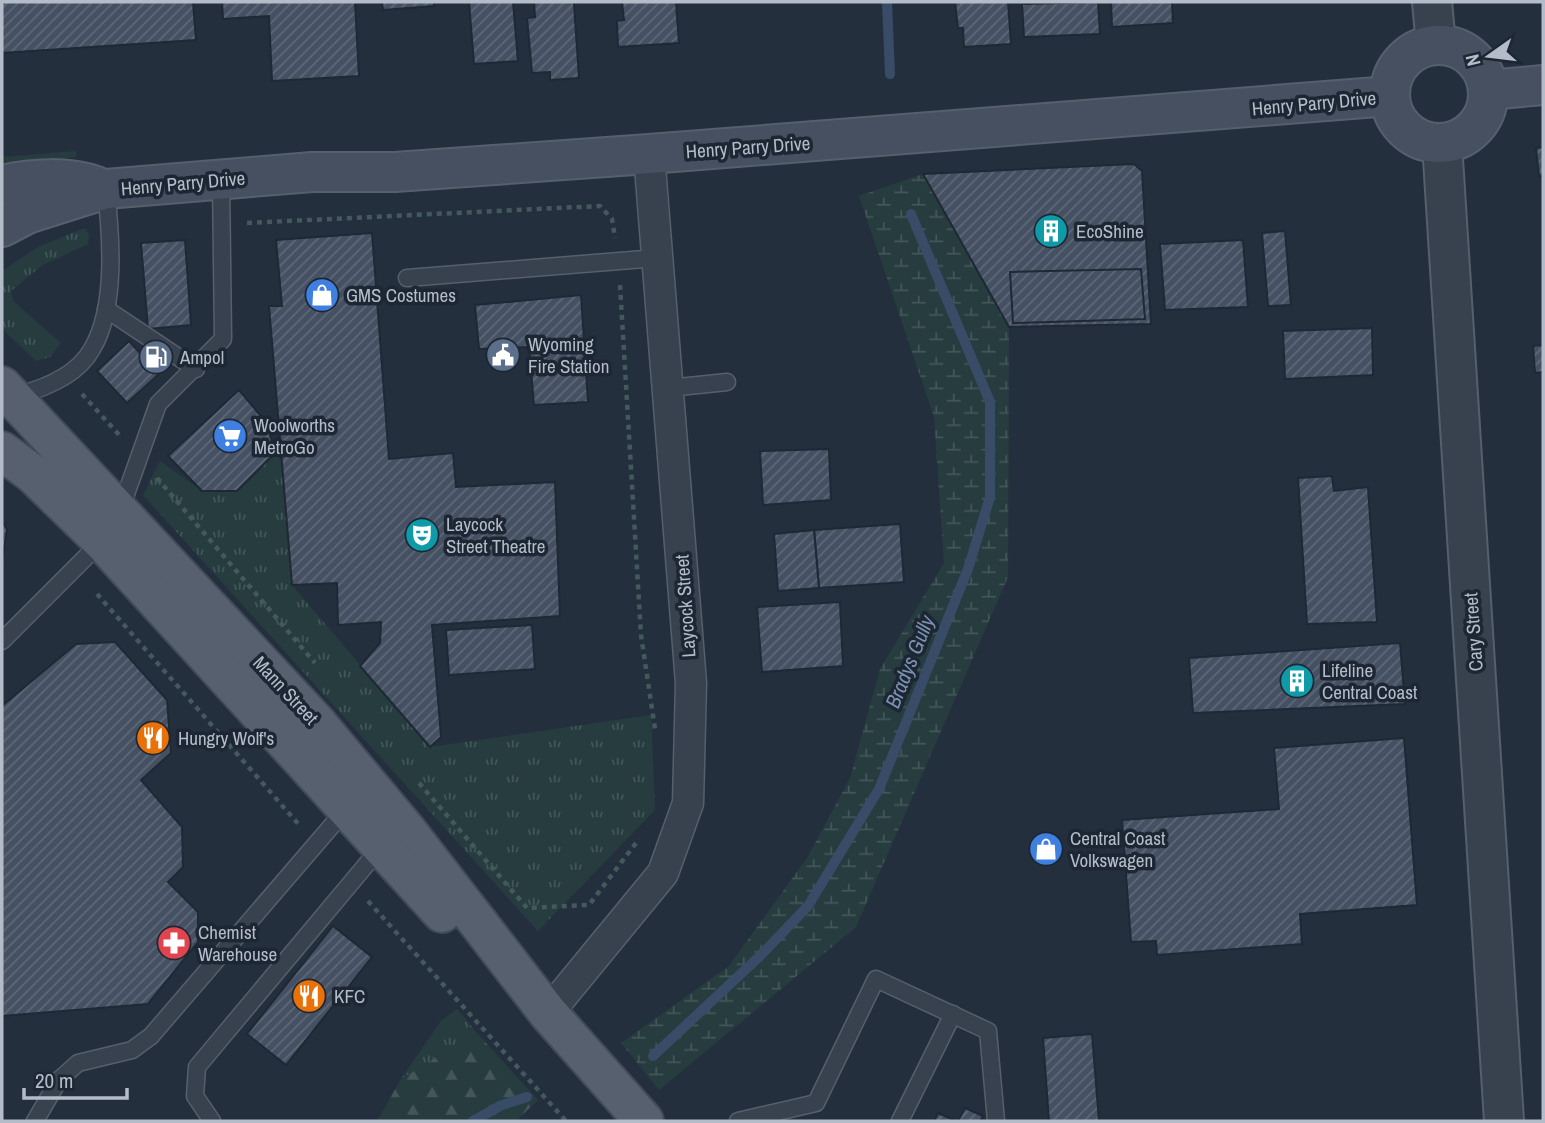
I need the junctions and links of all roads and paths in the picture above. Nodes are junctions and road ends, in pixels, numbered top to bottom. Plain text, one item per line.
1 (1432, 2) edge
2 (1436, 45) junction
3 (1543, 85) edge
4 (1488, 90) junction
5 (1390, 96) junction
6 (1443, 143) junction
7 (649, 155) junction
8 (221, 180) junction
9 (2, 185) edge
10 (106, 189) junction
11 (221, 225) junction
12 (2, 227) edge
13 (657, 258) junction
14 (618, 261) junction
15 (407, 278) dead end
16 (106, 309) junction
17 (196, 369) junction
18 (65, 375) junction
19 (727, 382) dead end
20 (668, 388) junction
21 (7, 392) edge
22 (2, 451) edge
23 (140, 458) junction
24 (17, 471) edge
25 (111, 526) junction
26 (2, 641) edge
27 (319, 668) dead end
28 (657, 742) dead end
29 (414, 777) dead end
30 (347, 808) junction
31 (646, 830) dead end
32 (381, 847) junction
33 (548, 1013) junction
34 (953, 1014) junction
35 (35, 1121) edge
36 (212, 1121) edge
37 (645, 1121) edge
38 (738, 1121) edge
39 (900, 1121) edge
40 (996, 1121) edge
41 (1504, 1121) edge

1 - 2 street
2 - 4 main road
2 - 5 main road
3 - 4 main road
4 - 6 main road
5 - 6 main road
5 - 7 main road, Henry Parry Drive
6 - 41 street, Cary Street
7 - 8 main road, Henry Parry Drive
7 - 13 street, Laycock Street
8 - 10 main road, Henry Parry Drive
8 - 11 lane
9 - 10 main road, Henry Parry Drive
10 - 12 main road, Henry Parry Drive
10 - 16 lane
11 - 14 path
11 - 17 lane
13 - 14 lane
13 - 20 street, Laycock Street
14 - 15 lane
14 - 28 path
16 - 17 lane
16 - 18 lane
17 - 23 lane
18 - 21 lane
18 - 23 path
19 - 20 lane
20 - 33 street, Laycock Street
21 - 25 main road, Mann Street
22 - 24 main road, Mann Street
23 - 25 lane
23 - 27 path
24 - 25 main road, Mann Street
25 - 26 lane
25 - 30 main road, Mann Street
25 - 33 main road, Mann Street
29 - 31 path
30 - 32 main road, Mann Street
30 - 35 lane
32 - 33 main road, Mann Street
32 - 36 lane
33 - 37 main road, Mann Street
34 - 38 lane
34 - 39 lane
34 - 40 lane

